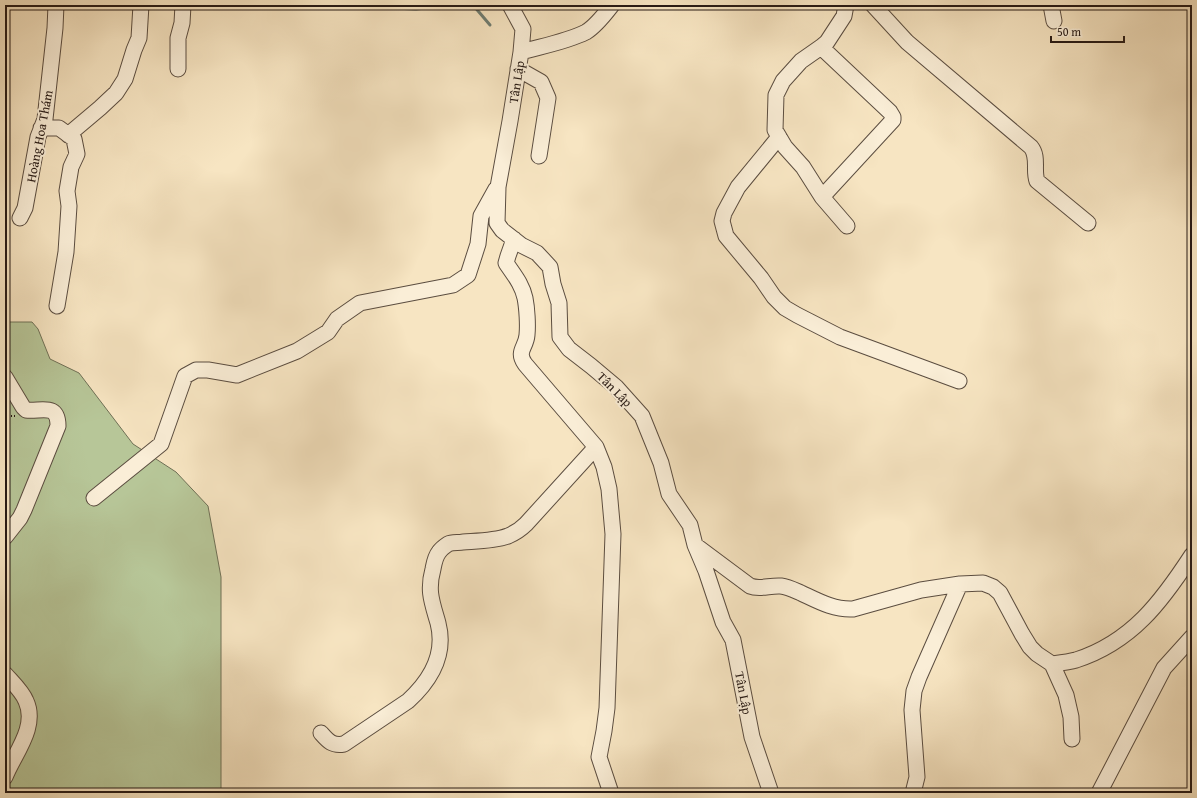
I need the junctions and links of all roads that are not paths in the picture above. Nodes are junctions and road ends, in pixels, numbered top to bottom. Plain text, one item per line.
1 (56, 5) edge
2 (141, 5) edge
3 (183, 5) edge
4 (510, 5) edge
5 (612, 5) edge
6 (846, 5) edge
7 (874, 5) edge
8 (1051, 5) edge
9 (1054, 20) dead end
10 (821, 48) junction
11 (520, 52) junction
12 (178, 69) dead end
13 (518, 69) junction
14 (41, 128) junction
15 (68, 135) junction
16 (779, 137) junction
17 (539, 156) dead end
18 (498, 187) junction
19 (822, 197) junction
20 (20, 218) dead end
21 (1088, 223) dead end
22 (847, 226) dead end
23 (514, 239) junction
24 (57, 306) dead end
25 (5, 377) edge
26 (959, 381) dead end
27 (596, 447) junction
28 (94, 498) dead end
29 (5, 538) edge
30 (695, 545) junction
31 (1192, 555) edge
32 (960, 584) junction
33 (1192, 637) edge
34 (1052, 664) junction
35 (5, 674) edge
36 (321, 733) dead end
37 (1072, 739) dead end
38 (5, 777) edge
39 (611, 793) edge
40 (771, 793) edge
41 (913, 793) edge
42 (1099, 793) edge

1 - 14 street, Hoàng Hoa Thám
2 - 15 street
3 - 12 street
4 - 11 street, Tân Lập
5 - 11 street
6 - 10 street
7 - 21 street
8 - 9 street
10 - 16 street
10 - 19 street
11 - 13 street, Tân Lập
13 - 17 street
13 - 18 street, Tân Lập
14 - 15 street
14 - 20 street, Hoàng Hoa Thám
15 - 24 street
16 - 19 street
16 - 26 street
18 - 23 street, Tân Lập
18 - 28 street
19 - 22 street
23 - 27 street
23 - 30 street, Tân Lập
25 - 29 street
27 - 36 street
27 - 39 street
30 - 32 street
30 - 40 street, Tân Lập
31 - 34 street
32 - 34 street
32 - 41 street
33 - 42 street
34 - 37 street
35 - 38 street

